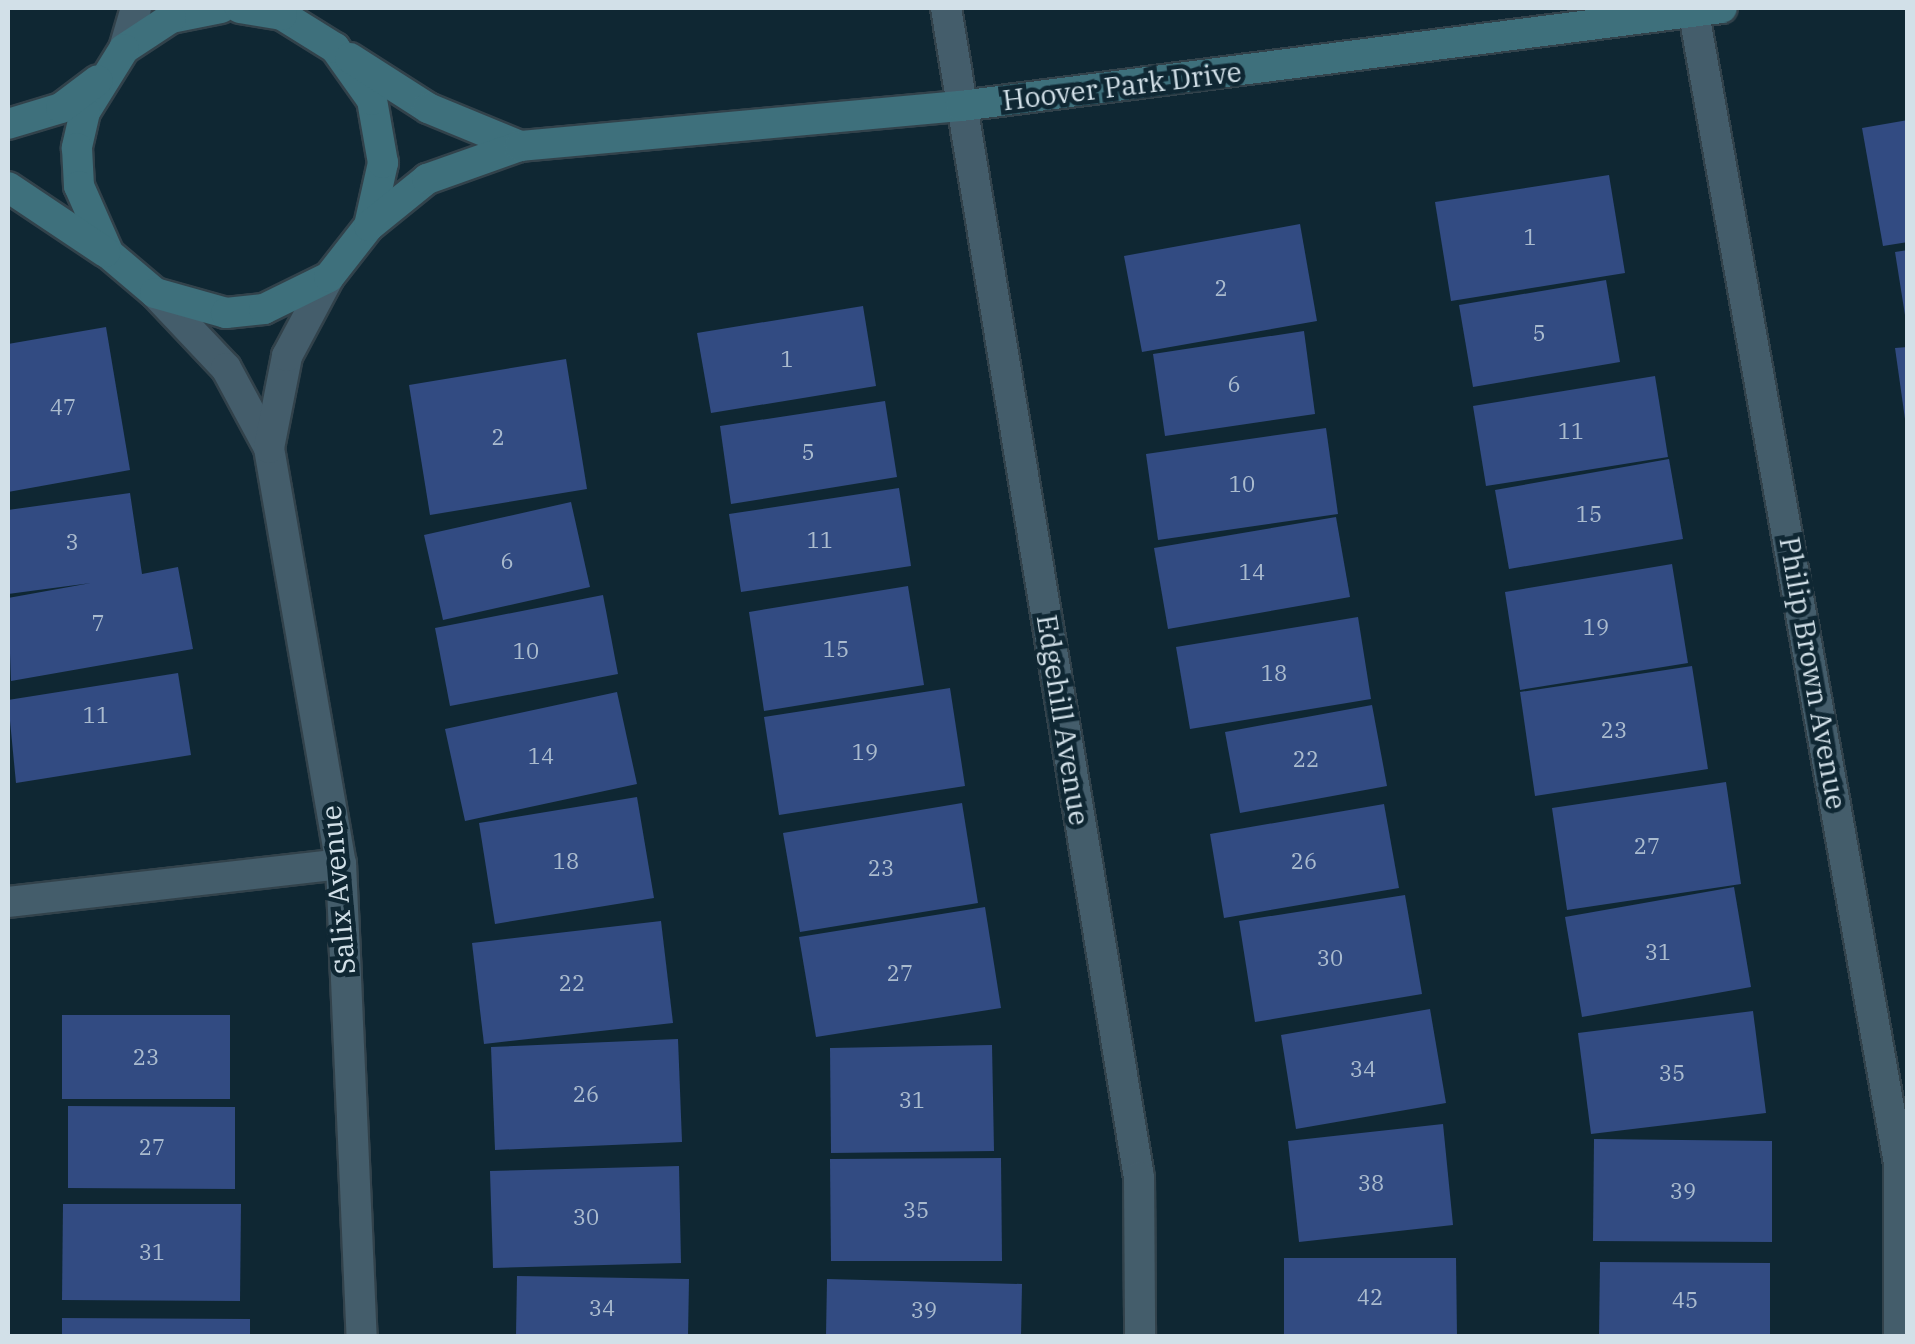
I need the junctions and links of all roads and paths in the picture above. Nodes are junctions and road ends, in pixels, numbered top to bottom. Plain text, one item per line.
1 (136, 8) edge
2 (221, 8) edge
3 (240, 8) edge
4 (946, 8) edge
5 (1703, 9) edge
6 (278, 11) edge
7 (335, 48) junction
8 (124, 49) junction
9 (101, 78) junction
10 (962, 106) junction
11 (8, 124) edge
12 (520, 146) junction
13 (8, 188) edge
14 (369, 226) junction
15 (110, 254) junction
16 (330, 277) junction
17 (154, 293) junction
18 (269, 448) junction
19 (341, 864) junction
20 (8, 902) edge
21 (362, 1336) edge
22 (1140, 1336) edge
23 (1899, 1336) edge

1 - 8 street
2 - 8 street
3 - 6 street
4 - 10 street, Edgehill Avenue
5 - 10 street, Hoover Park Drive
5 - 23 street, Philip Brown Avenue
6 - 7 street, Hoover Park Drive
7 - 12 street, Hoover Park Drive
7 - 14 street
8 - 9 street
9 - 11 street
9 - 15 street
10 - 12 street, Hoover Park Drive
10 - 22 street, Edgehill Avenue
12 - 14 street, Hoover Park Drive
13 - 15 street
14 - 16 street
15 - 17 street
16 - 17 street
16 - 18 street, Salix Avenue
17 - 18 street, Salix Avenue
18 - 19 street, Salix Avenue
19 - 20 street
19 - 21 street, Salix Avenue

